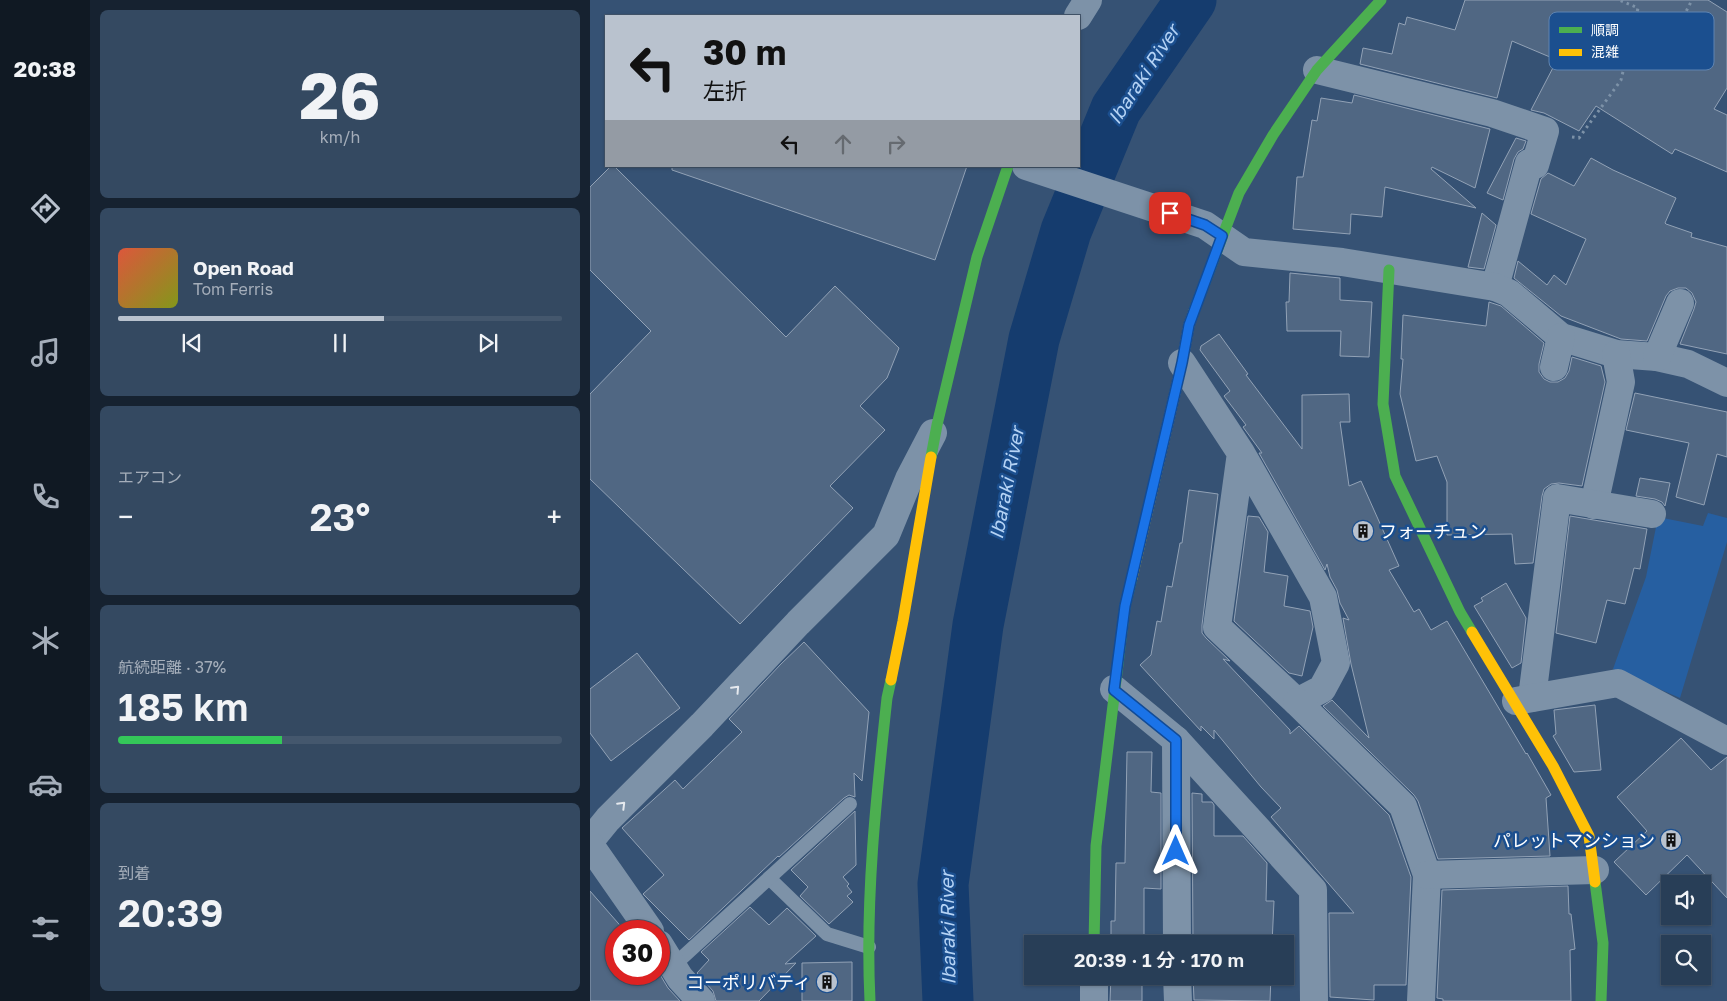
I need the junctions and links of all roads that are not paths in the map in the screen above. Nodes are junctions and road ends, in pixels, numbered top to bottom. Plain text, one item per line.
1 (1088, 0) edge
2 (1380, 0) edge
3 (1079, 15) edge
4 (1317, 70) junction
5 (1022, 167) edge
6 (1213, 230) junction
7 (1389, 270) junction
8 (1495, 287) junction
9 (1680, 303) dead end
10 (1561, 337) junction
11 (1616, 354) junction
12 (1658, 357) junction
13 (1182, 363) junction
14 (1554, 367) dead end
15 (1727, 383) edge
16 (937, 425) junction
17 (1241, 453) junction
18 (1594, 504) junction
19 (1652, 514) dead end
20 (1114, 690) junction
21 (1523, 700) junction
22 (1297, 702) junction
23 (1176, 740) junction
24 (1727, 741) edge
25 (850, 804) dead end
26 (590, 843) edge
27 (1595, 870) junction
28 (1428, 875) junction
29 (769, 878) junction
30 (642, 920) edge
31 (1094, 935) edge
32 (1177, 935) edge
33 (868, 947) junction
34 (670, 952) edge
35 (670, 962) edge
36 (1094, 985) edge
37 (1177, 985) edge
38 (701, 1001) edge
39 (870, 1001) edge
40 (1094, 1001) edge
41 (1178, 1001) edge
42 (1314, 1001) edge
43 (1421, 1001) edge
44 (1601, 1001) edge

1 - 3 street
2 - 4 street
4 - 6 street
4 - 8 street
5 - 6 street
5 - 16 street
6 - 7 street
6 - 13 street
7 - 8 street
7 - 21 street
8 - 10 street
9 - 12 street
10 - 11 street
10 - 14 street
11 - 12 street
11 - 18 street
12 - 15 street
13 - 17 street
13 - 20 street
26 -> 16 street
16 - 33 street
17 - 22 street
17 - 22 street
18 - 19 street
18 - 21 street
20 - 23 street
20 - 31 street
21 - 24 street
21 - 27 street
22 - 28 street
23 - 32 street
23 - 42 street
25 - 29 lane
26 - 30 street
27 - 28 street
27 - 44 street
28 - 43 street
29 - 33 lane
29 - 34 lane
33 - 39 street
35 - 38 street
36 - 40 street
37 - 41 street

